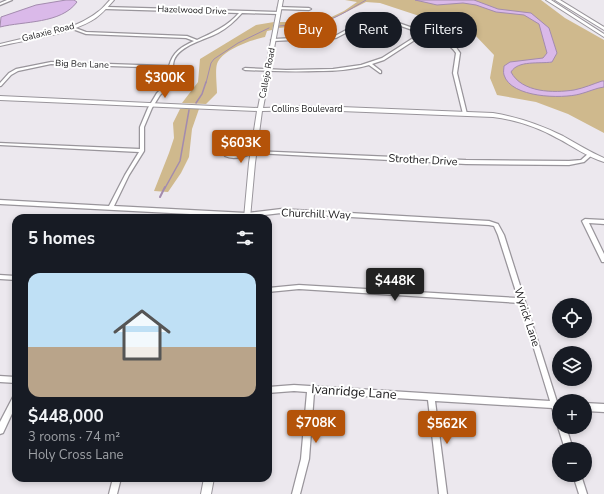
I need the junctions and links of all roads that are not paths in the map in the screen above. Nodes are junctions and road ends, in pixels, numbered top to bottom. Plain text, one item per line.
1 (10, 0) edge
2 (112, 0) edge
3 (281, 0) edge
4 (548, 0) edge
5 (557, 0) edge
6 (0, 4) edge
7 (107, 8) junction
8 (309, 9) dead end
9 (279, 11) junction
10 (241, 12) junction
11 (72, 28) junction
12 (410, 28) edge
13 (604, 29) edge
14 (604, 36) edge
15 (197, 40) junction
16 (273, 40) junction
17 (410, 42) edge
18 (0, 45) edge
19 (455, 48) edge
20 (370, 64) junction
21 (170, 67) junction
22 (245, 69) dead end
23 (267, 71) junction
24 (380, 72) dead end
25 (0, 85) edge
26 (0, 98) edge
27 (152, 105) junction
28 (260, 109) junction
29 (465, 114) junction
30 (0, 144) edge
31 (142, 151) junction
32 (252, 152) junction
33 (590, 154) junction
34 (226, 156) dead end
35 (604, 160) edge
36 (0, 202) edge
37 (110, 208) junction
38 (201, 214) edge
39 (247, 214) edge
40 (264, 214) edge
41 (604, 222) edge
42 (489, 223) joint
43 (604, 260) edge
44 (0, 277) edge
45 (12, 278) edge
46 (272, 290) edge
47 (522, 301) junction
48 (0, 379) edge
49 (12, 380) edge
50 (311, 389) junction
51 (272, 390) edge
52 (553, 394) edge
53 (431, 398) junction
54 (12, 405) edge
55 (552, 405) edge
56 (592, 407) edge
57 (604, 408) edge
58 (0, 430) edge
59 (116, 482) edge
60 (208, 482) edge
61 (579, 482) edge
62 (113, 493) dead end
63 (206, 494) edge
64 (296, 494) edge
65 (443, 494) edge
66 (583, 494) edge

1 - 6 street
2 - 7 street, Galaxie Road
3 - 9 street, Callejo Road
4 - 14 main road
5 - 13 main road
7 - 10 street, Hazelwood Drive
7 - 11 street, Galaxie Road
8 - 9 street, Hazelwood Drive
9 - 10 street, Hazelwood Drive
9 - 16 street, Callejo Road
10 - 15 street
11 - 15 street
11 - 18 street, Galaxie Road
12 - 16 street
15 - 21 street
16 - 23 street, Callejo Road
17 - 20 street
19 - 29 street
20 - 23 street
20 - 24 street
21 - 25 street, Big Ben Lane
21 - 27 street
22 - 23 street
23 - 28 street, Callejo Road
26 - 27 street, Collins Boulevard
27 - 28 street, Collins Boulevard
27 - 31 street
28 - 29 street, Collins Boulevard
28 - 32 street, Callejo Road
29 - 33 street, Collins Boulevard
30 - 31 street
31 - 37 street
32 - 33 street, Strother Drive
32 - 34 street, Strother Drive
32 - 39 street, Callejo Road
33 - 35 street, Collins Boulevard
36 - 37 street, Churchill Way
37 - 38 street, Churchill Way
40 - 42 street, Churchill Way
41 - 43 street
42 - 47 street, Wyrick Lane
44 - 45 street
46 - 47 street
47 - 52 street, Wyrick Lane
48 - 49 street
50 - 51 street, Ivanridge Lane
50 - 53 street, Ivanridge Lane
50 - 64 street
53 - 55 street, Ivanridge Lane
53 - 65 street
54 - 58 street
56 - 57 street
59 - 62 street
60 - 63 street
61 - 66 street

